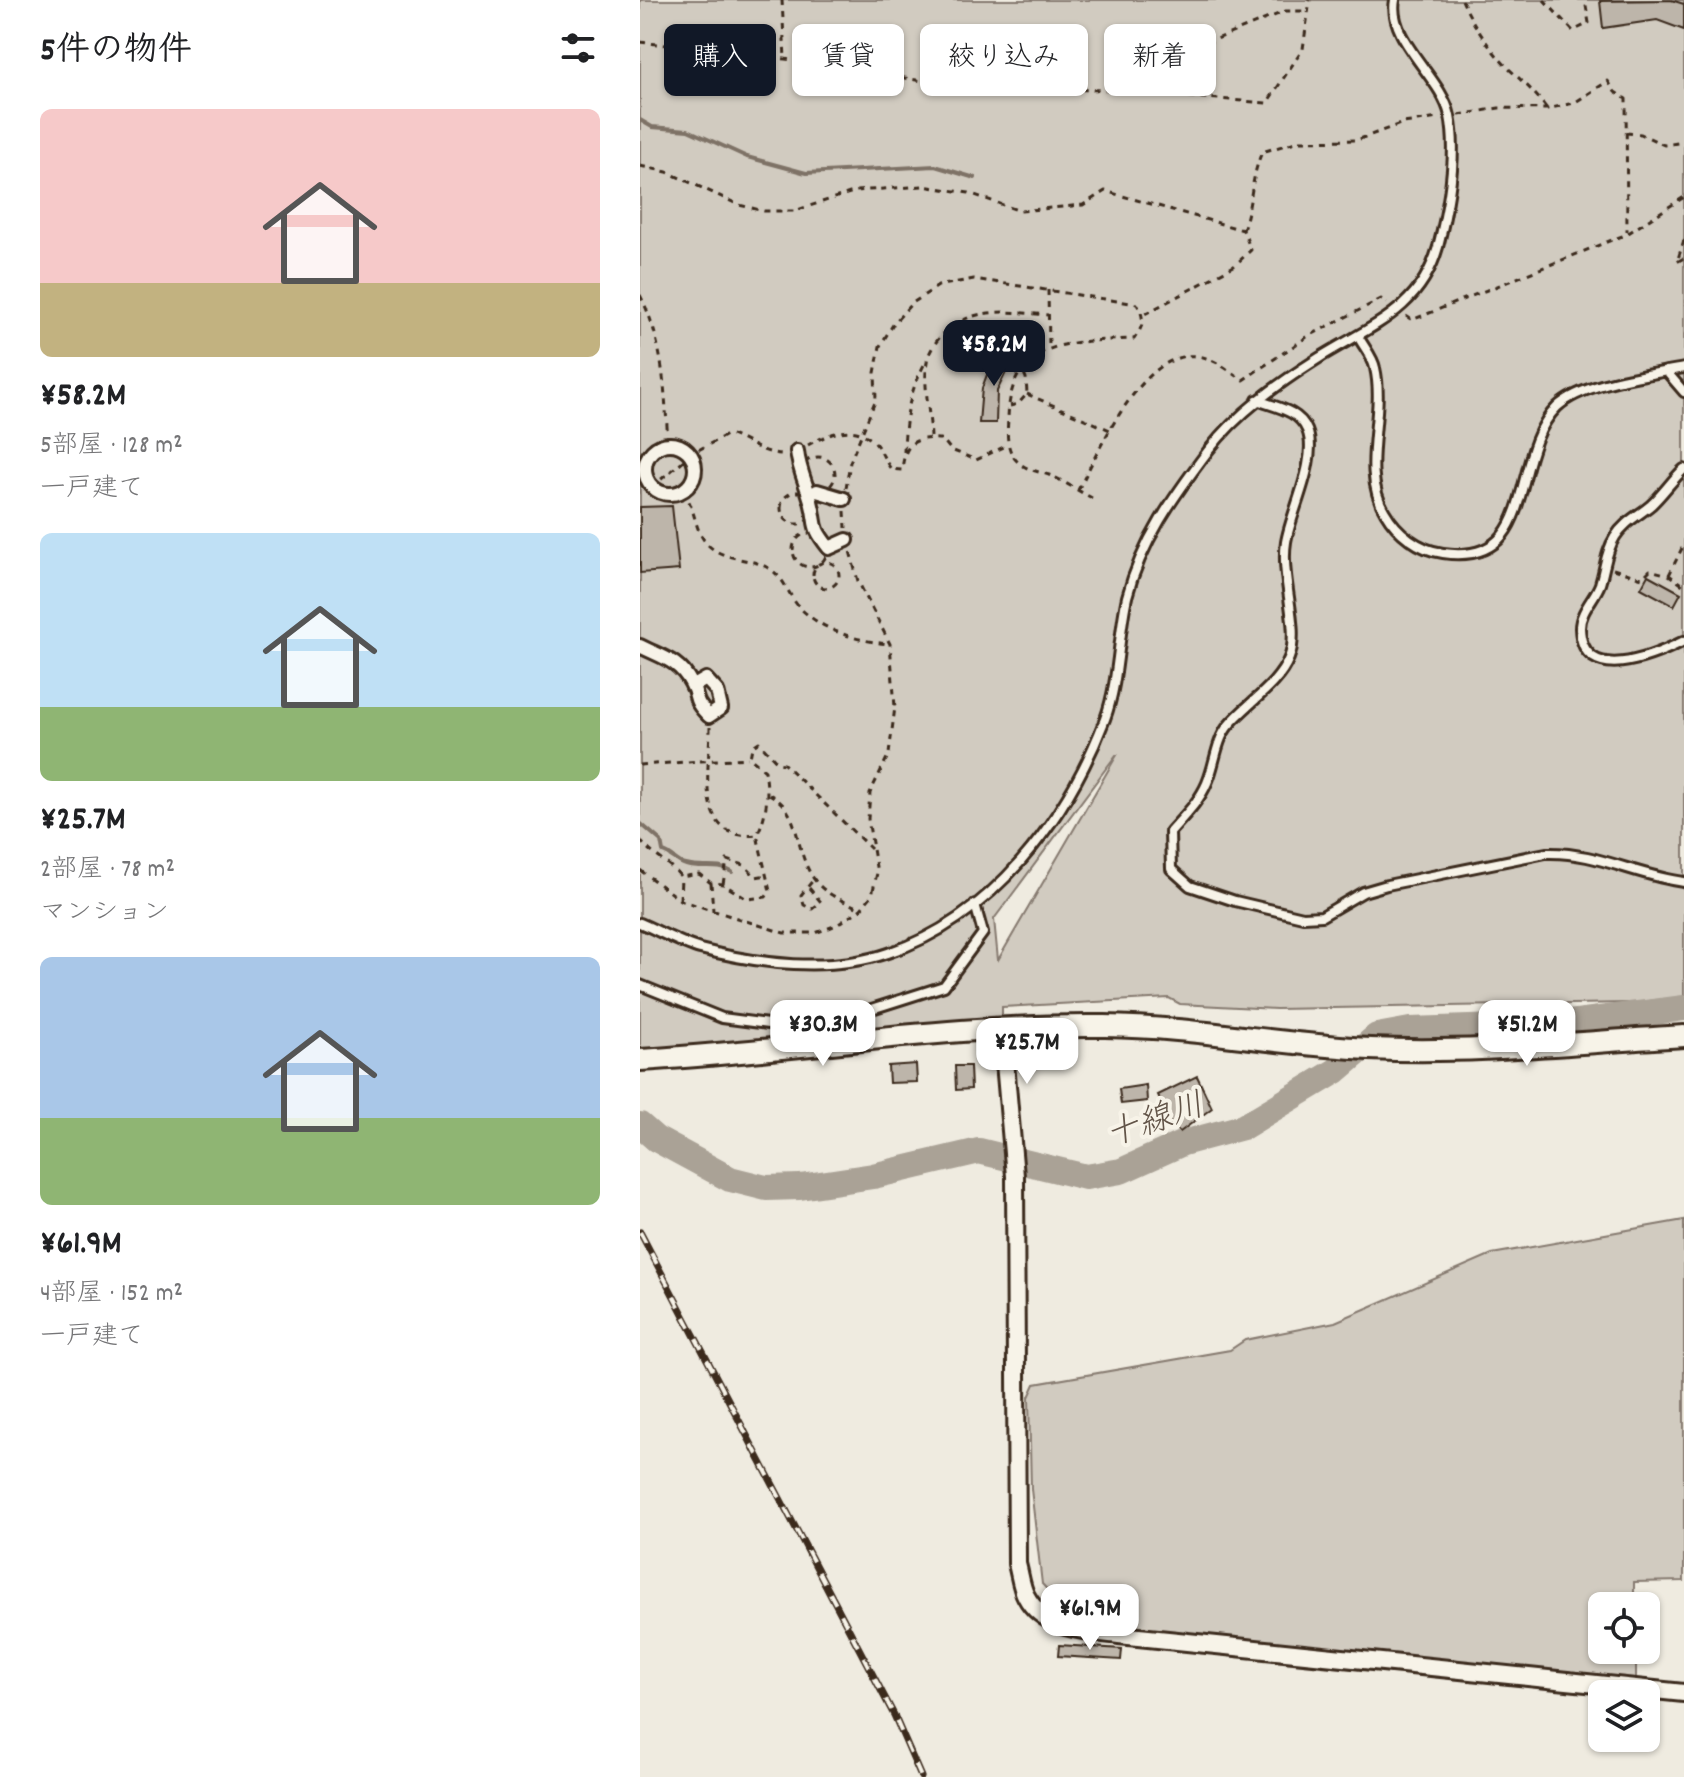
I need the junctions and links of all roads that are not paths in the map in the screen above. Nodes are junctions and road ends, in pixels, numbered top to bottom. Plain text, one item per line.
1 (1395, 0) edge
2 (1358, 336) junction
3 (1684, 368) edge
4 (1666, 371) junction
5 (1684, 392) edge
6 (1257, 400) junction
7 (797, 451) road end
8 (1684, 469) edge
9 (644, 485) edge
10 (814, 496) junction
11 (844, 499) road end
12 (847, 540) road end
13 (1684, 641) edge
14 (640, 646) edge
15 (694, 686) junction
16 (1684, 882) edge
17 (975, 904) junction
18 (640, 923) edge
19 (640, 985) edge
20 (1002, 1029) junction
21 (1684, 1036) edge
22 (640, 1060) edge
23 (1684, 1693) edge

1 - 2 lane
2 - 4 lane
2 - 6 lane
3 - 4 lane
4 - 5 lane
6 - 16 lane
6 - 17 lane
7 - 10 street
8 - 13 lane
9 - 9 street
10 - 11 street
10 - 12 street
14 - 15 street
15 - 15 street
17 - 18 lane
17 - 19 lane
20 - 21 street
20 - 22 street
20 - 23 street

